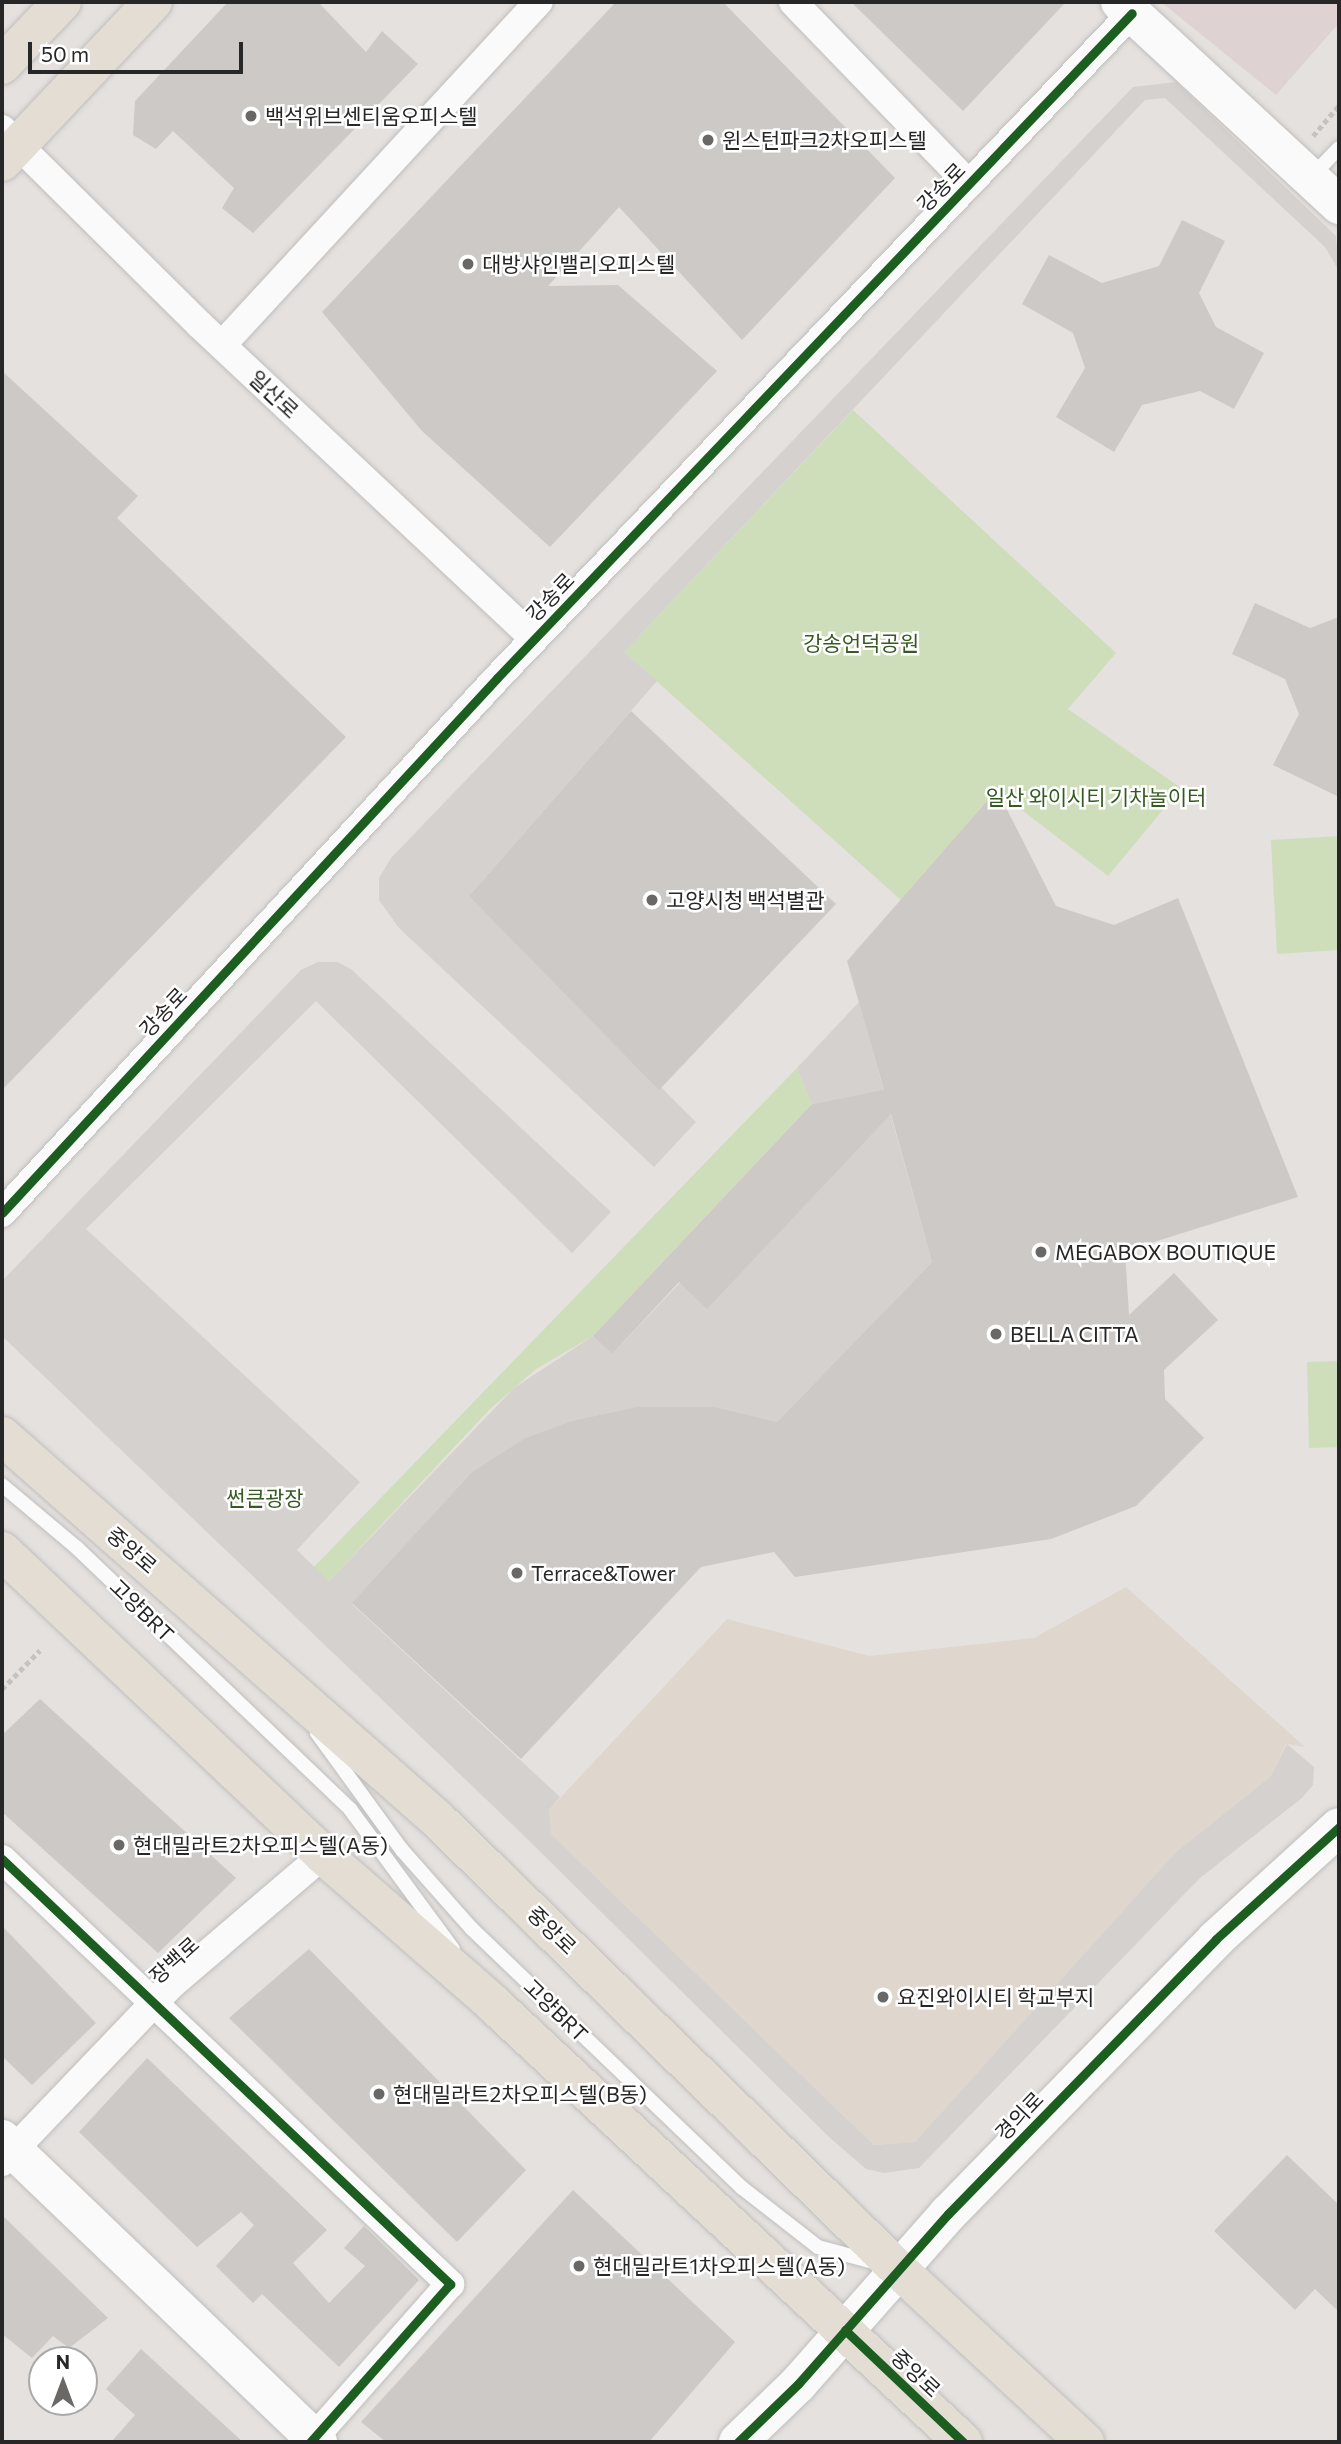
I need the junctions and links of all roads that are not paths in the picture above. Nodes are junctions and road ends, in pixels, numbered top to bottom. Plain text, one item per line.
1 (62, 2) edge
2 (153, 2) edge
3 (539, 2) edge
4 (793, 2) edge
5 (1131, 6) edge
6 (2, 65) edge
7 (7, 146) edge
8 (1339, 148) edge
9 (1311, 178) junction
10 (969, 184) junction
11 (1339, 205) edge
12 (222, 345) junction
13 (534, 639) junction
14 (2, 1213) edge
15 (2, 1436) edge
16 (2, 1485) edge
17 (2, 1551) edge
18 (275, 1675) junction
19 (1339, 1827) edge
20 (323, 1854) junction
21 (2, 1859) edge
22 (489, 2000) junction
23 (154, 2003) junction
24 (6, 2151) edge
25 (898, 2269) junction
26 (845, 2330) junction
27 (314, 2441) edge
28 (738, 2442) edge
29 (963, 2442) edge
30 (1086, 2442) edge

1 - 6 main road
2 - 7 main road, 일산로
3 - 12 street
4 - 10 street
5 - 9 street, 강송로
5 - 10 street, 강송로
7 - 12 street, 일산로
8 - 9 lane
9 - 11 street, 강송로
10 - 13 street, 강송로
12 - 13 street, 일산로
13 - 14 street, 강송로
15 - 18 main road, 중앙로
16 - 22 lane, 고양BRT
17 - 20 main road, 중앙로
18 - 25 main road, 중앙로
18 - 25 lane, 고양BRT
19 - 25 street, 경의로
20 - 22 main road, 중앙로
20 - 23 street, 장백로
21 - 23 street
22 - 26 main road, 중앙로
23 - 24 street, 장백로
23 - 27 street, 장백로
24 - 27 street, 장백로
25 - 26 street, 경의로
25 - 30 main road, 중앙로
26 - 28 street, 경의로
26 - 29 main road, 중앙로

